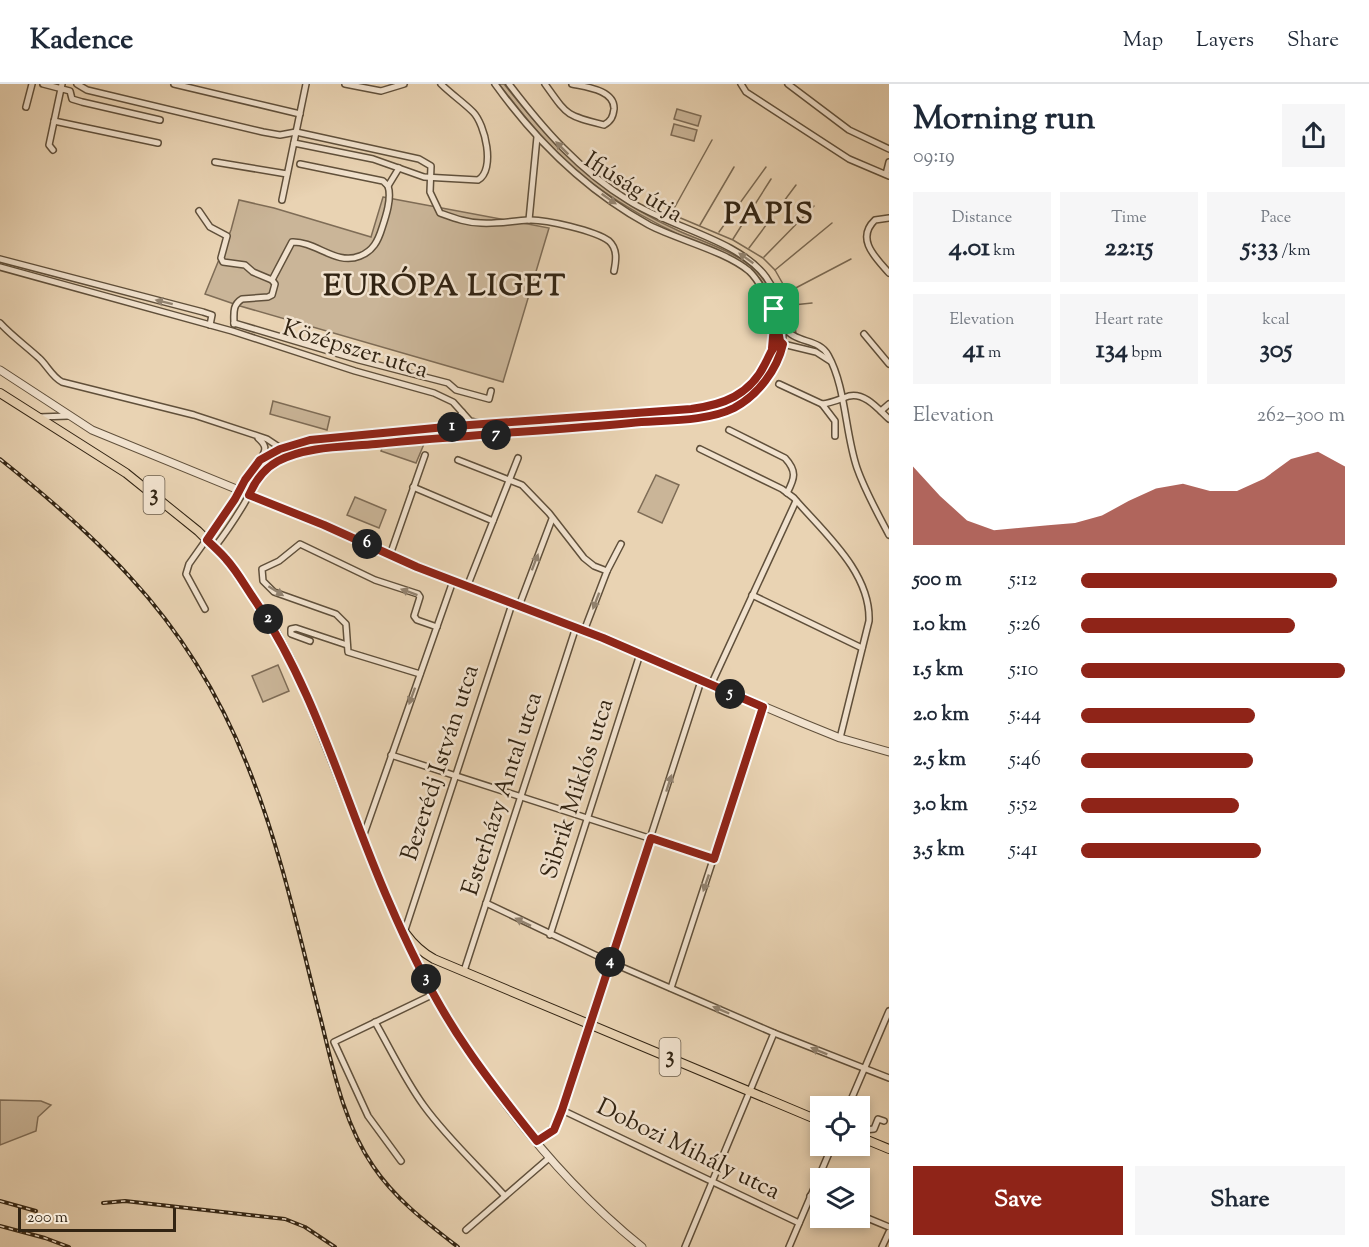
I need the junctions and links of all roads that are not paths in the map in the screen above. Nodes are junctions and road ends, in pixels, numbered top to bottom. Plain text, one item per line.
1 (32, 84) edge
2 (43, 84) edge
3 (76, 84) edge
4 (176, 84) edge
5 (306, 84) edge
6 (345, 84) edge
7 (404, 84) edge
8 (441, 84) edge
9 (495, 84) edge
10 (509, 84) edge
11 (572, 84) edge
12 (741, 84) edge
13 (788, 84) edge
14 (548, 85) edge
15 (61, 86) edge
16 (26, 107) dead end
17 (300, 114) junction
18 (160, 120) dead end
19 (54, 121) junction
20 (296, 132) junction
21 (537, 137) junction
22 (158, 143) dead end
23 (294, 143) junction
24 (889, 149) edge
25 (53, 150) dead end
26 (214, 162) dead end
27 (889, 162) edge
28 (300, 164) dead end
29 (399, 168) junction
30 (287, 174) junction
31 (887, 175) edge
32 (431, 178) junction
33 (388, 186) junction
34 (282, 200) dead end
35 (199, 211) dead end
36 (889, 218) edge
37 (529, 220) junction
38 (0, 259) edge
39 (0, 267) edge
40 (614, 271) dead end
41 (889, 273) edge
42 (272, 280) junction
43 (769, 299) junction
44 (0, 323) edge
45 (234, 323) junction
46 (210, 325) junction
47 (783, 325) junction
48 (232, 331) junction
49 (864, 334) dead end
50 (782, 341) junction
51 (813, 344) junction
52 (772, 348) junction
53 (359, 360) junction
54 (830, 362) junction
55 (889, 364) edge
56 (0, 370) edge
57 (355, 371) junction
58 (409, 373) junction
59 (779, 384) dead end
60 (404, 385) junction
61 (491, 391) dead end
62 (0, 393) edge
63 (841, 400) junction
64 (822, 404) junction
65 (889, 404) edge
66 (881, 411) junction
67 (462, 412) junction
68 (68, 416) junction
69 (43, 418) junction
70 (889, 419) edge
71 (488, 425) junction
72 (456, 426) junction
73 (467, 427) junction
74 (729, 430) dead end
75 (254, 435) junction
76 (468, 435) junction
77 (501, 435) junction
78 (835, 436) dead end
79 (452, 437) junction
80 (280, 449) junction
81 (700, 449) dead end
82 (425, 455) dead end
83 (285, 458) junction
84 (518, 459) dead end
85 (260, 460) junction
86 (458, 460) dead end
87 (509, 480) junction
88 (413, 487) junction
89 (239, 491) junction
90 (787, 493) junction
91 (249, 495) junction
92 (796, 501) junction
93 (552, 519) junction
94 (880, 519) junction
95 (889, 519) edge
96 (494, 521) junction
97 (889, 535) edge
98 (207, 540) junction
99 (621, 544) dead end
100 (214, 548) junction
101 (390, 555) junction
102 (607, 572) junction
103 (453, 581) junction
104 (467, 586) junction
105 (752, 596) junction
106 (515, 605) junction
107 (205, 609) dead end
108 (437, 627) junction
109 (576, 627) junction
110 (584, 631) junction
111 (310, 641) dead end
112 (347, 645) junction
113 (862, 648) junction
114 (640, 654) junction
115 (420, 674) junction
116 (701, 681) junction
117 (711, 685) junction
118 (763, 707) junction
119 (840, 738) junction
120 (889, 752) edge
121 (391, 755) junction
122 (456, 775) junction
123 (521, 796) junction
124 (588, 819) junction
125 (363, 837) junction
126 (651, 838) junction
127 (714, 859) junction
128 (486, 903) junction
129 (402, 930) junction
130 (550, 935) junction
131 (419, 948) junction
132 (610, 962) junction
133 (420, 965) junction
134 (464, 971) junction
135 (671, 988) junction
136 (434, 994) junction
137 (889, 1011) edge
138 (375, 1022) junction
139 (590, 1024) junction
140 (774, 1033) junction
141 (864, 1070) junction
142 (889, 1078) edge
143 (750, 1091) junction
144 (853, 1096) edge
145 (562, 1110) junction
146 (810, 1117) edge
147 (884, 1120) dead end
148 (870, 1131) edge
149 (870, 1134) edge
150 (537, 1141) junction
151 (889, 1149) edge
152 (549, 1158) junction
153 (401, 1161) dead end
154 (714, 1182) junction
155 (506, 1196) junction
156 (810, 1196) edge
157 (870, 1219) edge
158 (799, 1223) junction
159 (889, 1227) edge
160 (466, 1230) dead end
161 (889, 1232) edge
162 (642, 1247) edge
163 (685, 1247) edge
164 (789, 1247) edge
165 (882, 1247) edge

1 - 16 street
2 - 15 street
3 - 20 street
4 - 17 street
5 - 17 street
6 - 7 street
8 - 32 street
9 - 21 street, Ifjúság útja
47 -> 10 street, Ifjúság útja
11 - 14 street
12 - 31 street
13 - 24 street
15 - 18 street
15 - 19 street
17 - 20 street
19 - 22 street
19 - 25 street
20 - 23 street
20 - 32 street
21 - 37 street
21 -> 43 street, Ifjúság útja
23 - 29 street
23 - 30 street
26 - 30 street
27 - 31 street
28 - 33 street
29 - 32 street
29 - 33 street
30 - 34 street
32 - 37 street
33 - 42 street
35 - 42 street
36 - 41 street
37 - 40 street
46 -> 38 street, Középszer utca
39 - 46 street, Középszer utca
42 - 45 street
43 - 50 street, Ifjúság útja
43 - 52 street, Ifjúság útja
44 - 75 street
45 - 48 street
45 - 53 street, Középszer utca
46 - 48 street, Középszer utca
47 - 50 street, Ifjúság útja
47 - 51 street
48 - 57 street, Középszer utca
49 - 55 street
50 - 51 street
50 - 52 street, Ifjúság útja
50 - 54 street
50 - 77 street, Ifjúság útja
51 - 54 street
52 - 71 street, Ifjúság útja
53 - 57 street
53 - 58 street, Középszer utca
54 - 63 street
56 - 68 street
57 - 60 street, Középszer utca
58 - 60 street
58 - 61 street, Középszer utca
59 - 64 street
60 - 67 street, Középszer utca
62 - 69 main road, 3
63 - 64 street
63 - 66 street
63 - 94 street
64 - 78 street
65 - 66 street
66 - 70 street
67 - 71 street, Középszer utca
67 - 72 street
67 - 73 street
68 - 69 street
68 - 89 street
69 - 98 main road, 3
71 - 73 street, Ifjúság útja
72 - 73 street, Ifjúság útja
72 - 80 street, Ifjúság útja
73 - 76 street
74 - 90 street
75 - 80 street
75 - 85 street
76 - 77 street, Ifjúság útja
76 - 79 street, Ifjúság útja
77 - 79 street, Ifjúság útja
79 - 83 street, Ifjúság útja
80 - 83 street
80 - 85 street, Ifjúság útja
81 - 90 street
82 - 88 street
83 - 91 street, Ifjúság útja
84 - 87 street
85 - 89 street, Ifjúság útja
86 - 87 street
87 - 93 street
87 - 96 street
88 - 96 street
88 - 101 street
89 - 91 street
89 - 98 street, Ifjúság útja
90 - 92 street
91 - 100 street, Ifjúság útja
91 - 101 street
92 - 105 street
92 - 113 street
93 - 102 street
106 -> 93 street, Bezerédj István utca
94 - 95 street
94 - 97 street
96 - 104 street
98 - 100 main road, 3
98 - 107 street, Ifjúság útja
99 - 102 street
100 - 125 main road, 3
101 - 103 street
102 -> 110 street
103 - 104 street
103 - 108 street
104 - 106 street
105 - 113 street
105 - 117 street
106 - 109 street
106 - 122 street, Bezerédj István utca
108 -> 112 street
108 - 115 street
109 - 110 street
109 - 123 street, Esterházy Antal utca
110 - 114 street
111 - 112 street
112 - 115 street
113 - 119 street
114 - 116 street
114 - 124 street, Sibrik Miklós utca
115 -> 121 street
116 - 117 street
126 -> 116 street
117 - 118 street
118 - 119 street
118 - 127 street
119 - 120 street
121 - 122 street
121 - 125 street
122 - 123 street
122 - 129 street, Bezerédj István utca
123 - 124 street
123 - 128 street, Esterházy Antal utca
124 - 126 street
124 - 130 street, Sibrik Miklós utca
125 - 129 main road, 3
126 - 127 street
126 - 132 street
127 -> 135 street
130 -> 128 street
128 - 134 street, Esterházy Antal utca
129 - 131 main road, 3
129 - 133 street
130 - 132 street
131 - 133 street
131 - 134 main road, 3
132 - 135 street
132 - 139 street
133 - 136 street
134 - 139 main road, 3
140 -> 135 street
136 - 138 street
136 - 150 street
137 - 141 street
138 - 153 street
138 - 155 street
139 - 143 main road, 3
139 - 145 street
141 -> 140 street
140 - 143 street
141 - 142 street
141 - 144 street
143 - 146 main road, 3
143 - 154 street
145 - 150 street
145 - 154 street, Dobozi Mihály utca
147 - 148 street
149 - 151 main road
150 - 152 street
152 - 155 street
152 - 162 street
154 - 158 street, Dobozi Mihály utca
154 - 163 street
155 - 160 street
156 - 158 street
157 - 159 street
158 - 164 street
161 - 165 street

